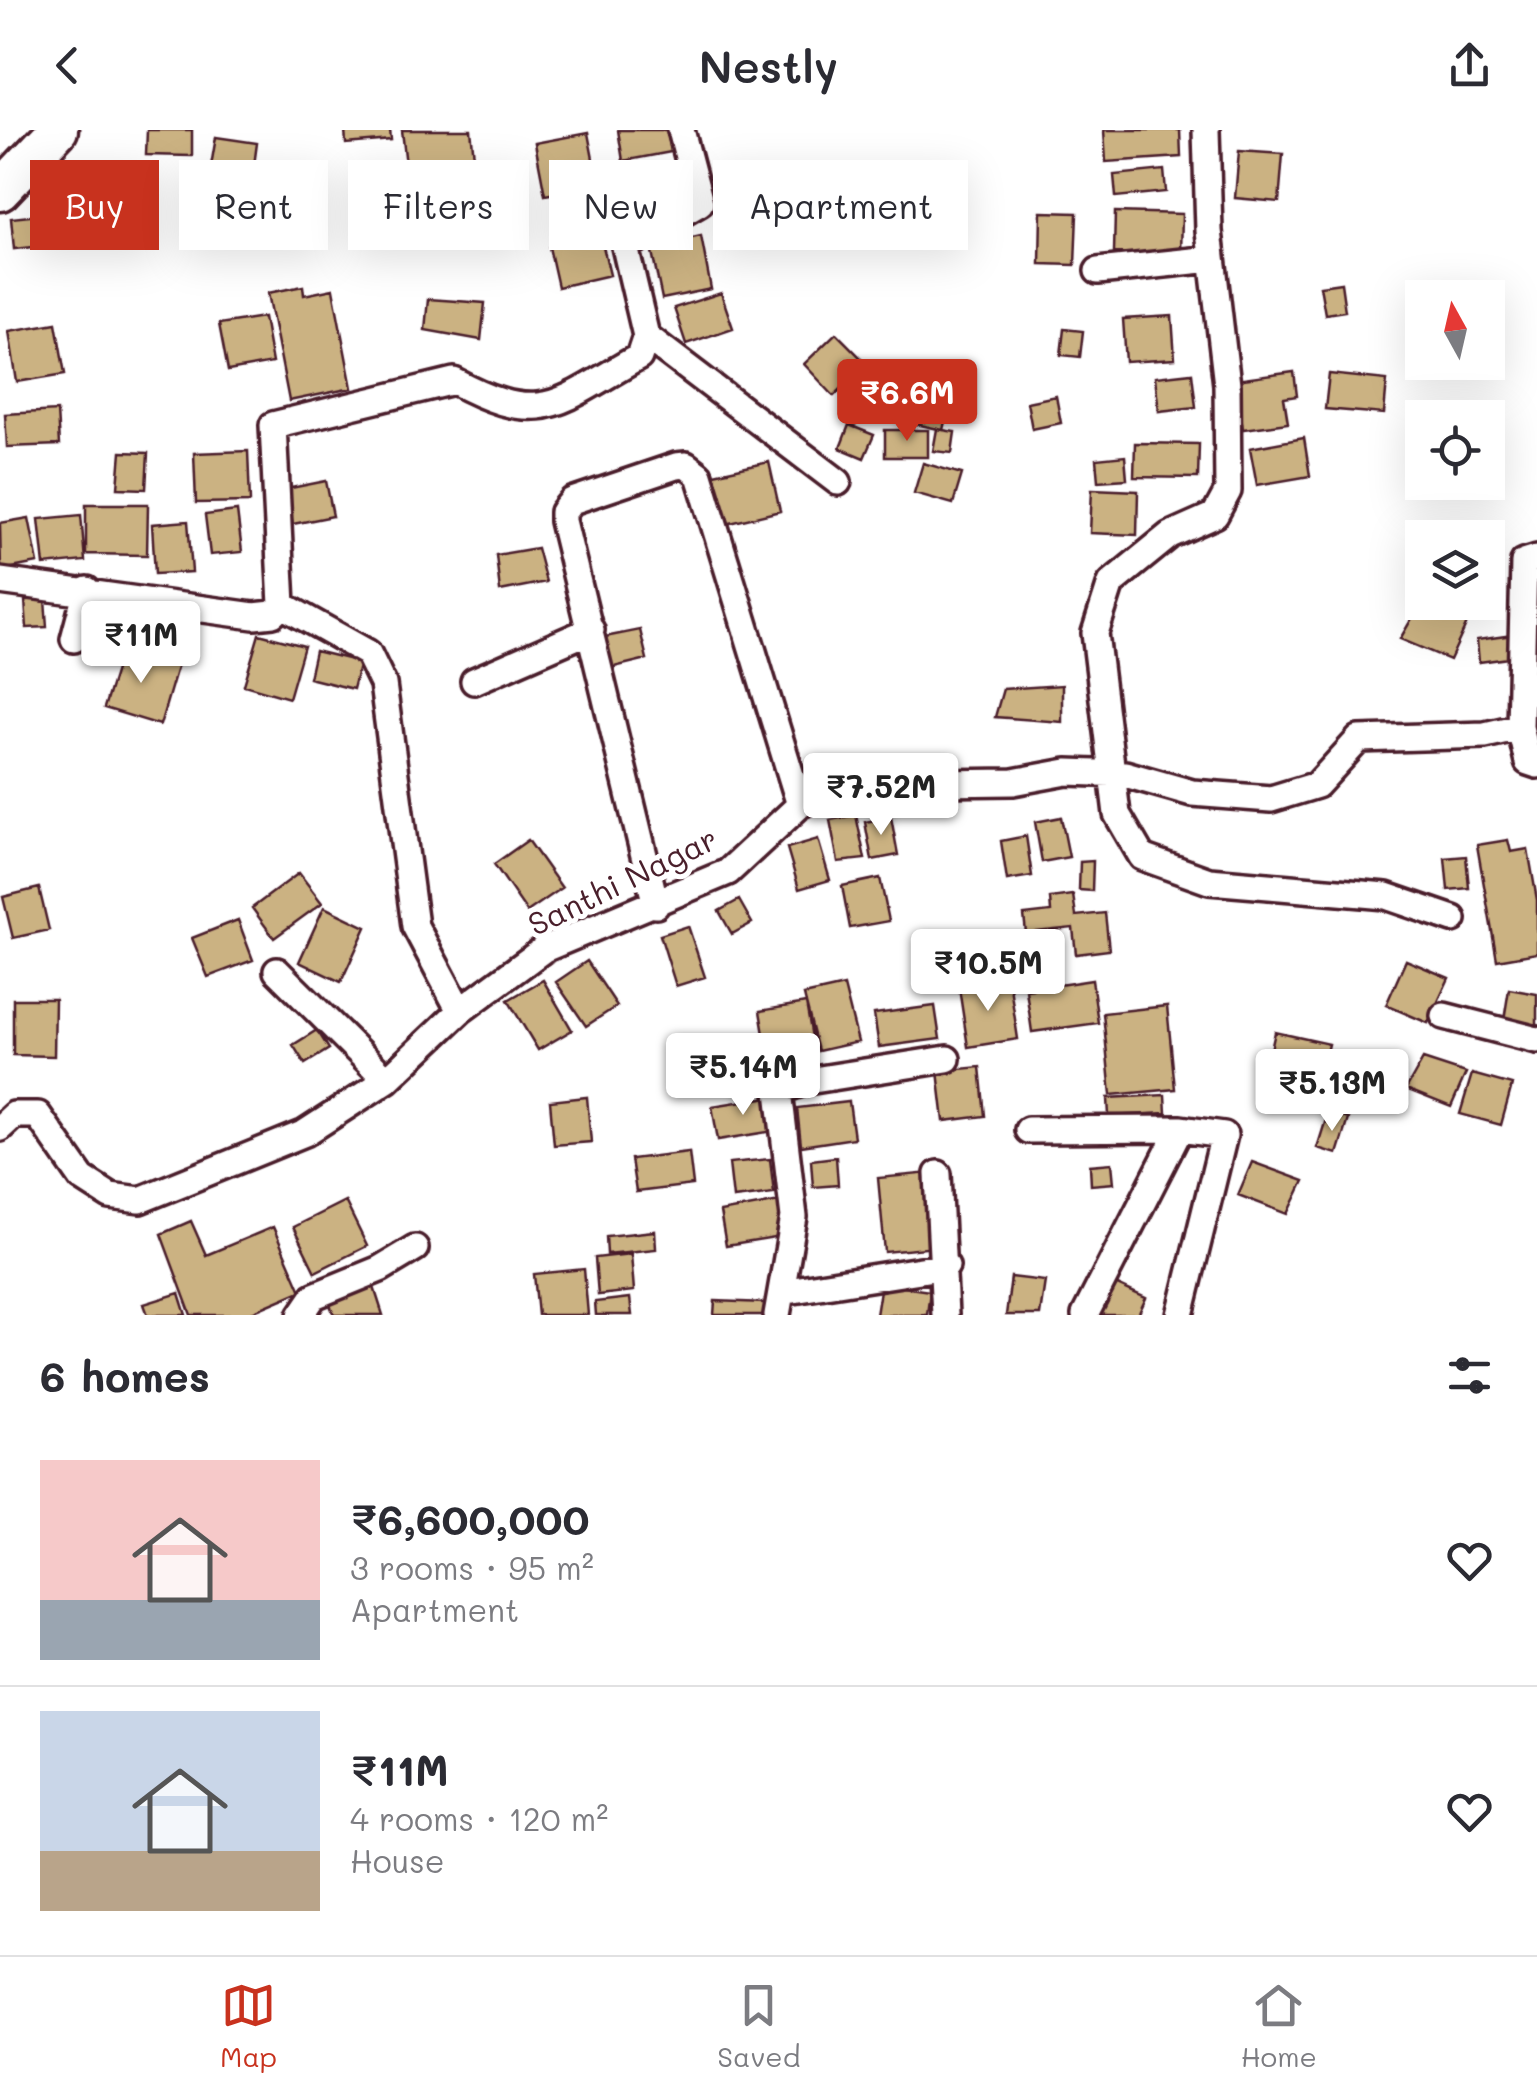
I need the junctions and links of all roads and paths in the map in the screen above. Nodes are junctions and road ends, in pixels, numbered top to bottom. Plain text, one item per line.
1 (58, 130) edge
2 (680, 130) edge
3 (1206, 130) edge
4 (688, 160) edge
5 (693, 177) edge
6 (0, 192) edge
7 (693, 207) edge
8 (627, 250) edge
9 (1212, 259) junction
10 (1098, 271) dead end
11 (646, 336) junction
12 (838, 482) dead end
13 (1537, 558) edge
14 (0, 581) edge
15 (87, 590) junction
16 (282, 605) junction
17 (591, 630) junction
18 (1530, 632) edge
19 (74, 639) dead end
20 (474, 680) dead end
21 (1520, 727) junction
22 (1537, 765) edge
23 (1110, 773) junction
24 (800, 806) junction
25 (656, 905) junction
26 (1453, 920) dead end
27 (276, 971) dead end
28 (460, 1011) junction
29 (1444, 1016) dead end
30 (1537, 1040) edge
31 (946, 1060) dead end
32 (387, 1080) junction
33 (0, 1128) edge
34 (1180, 1129) junction
35 (1028, 1130) dead end
36 (938, 1174) dead end
37 (415, 1248) dead end
38 (946, 1266) junction
39 (779, 1303) edge
40 (301, 1315) edge
41 (945, 1315) edge
42 (1085, 1315) edge
43 (1180, 1315) edge

1 - 6 main road
2 - 4 street
3 - 9 street
5 - 7 street
8 - 11 street
9 - 10 street
9 - 23 street
11 - 12 street
11 - 16 street
13 - 18 street
14 - 15 street
15 - 16 street
15 - 19 street
16 - 28 street
17 - 20 street
17 - 24 street
17 - 25 street
18 - 21 street
21 - 22 street
21 - 23 street, Santhi Nagar
23 - 24 street, Santhi Nagar
23 - 26 street
24 - 25 street, Santhi Nagar
25 - 28 street, Santhi Nagar
27 - 32 street
28 - 32 street, Santhi Nagar
29 - 30 street
31 - 39 street
32 - 33 street, Santhi Nagar
34 - 35 street
34 - 42 street
34 - 43 street
36 - 38 street
37 - 40 street
38 - 39 street
38 - 41 street

